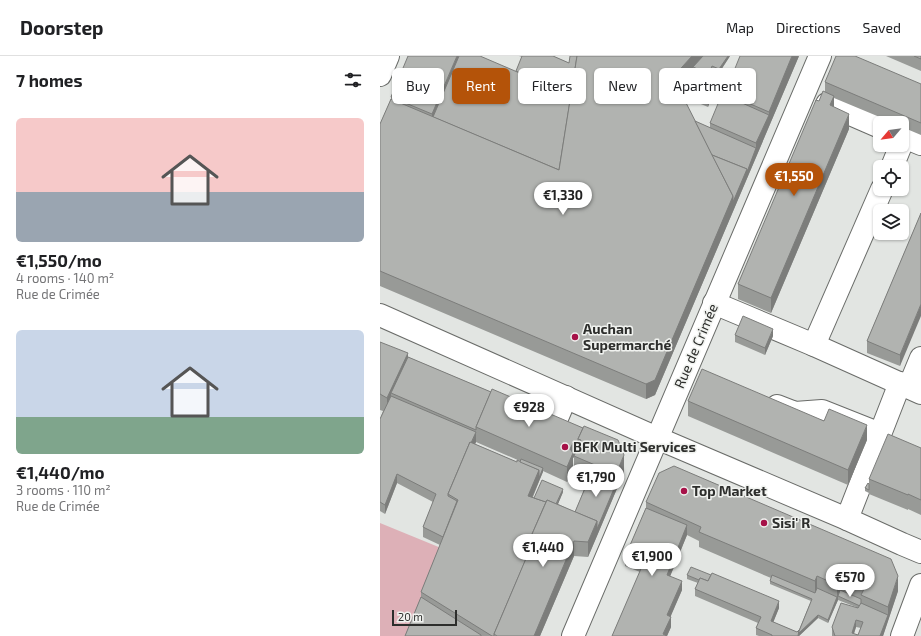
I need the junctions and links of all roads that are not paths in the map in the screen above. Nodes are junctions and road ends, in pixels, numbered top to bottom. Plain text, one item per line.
1 (388, 56) edge
2 (820, 56) edge
3 (380, 75) edge
4 (827, 104) edge
5 (873, 123) edge
6 (879, 196) edge
7 (714, 303) junction
8 (380, 315) edge
9 (814, 345) junction
10 (921, 358) edge
11 (910, 388) edge
12 (566, 397) junction
13 (760, 399) edge
14 (552, 430) edge
15 (880, 434) junction
16 (657, 438) junction
17 (847, 519) junction
18 (921, 552) edge
19 (921, 585) edge
20 (573, 636) edge
21 (902, 636) edge

1 - 3 street
2 - 7 street, Rue de Crimée
4 - 5 street
6 - 9 street
7 - 9 street
7 - 16 street, Rue de Crimée
8 - 12 street
9 - 11 street
10 - 11 street
11 - 15 street
12 - 14 street
12 - 16 street
13 - 15 street
15 - 17 street
16 - 17 street
16 - 20 street, Rue de Crimée
17 - 18 street
19 - 21 street

